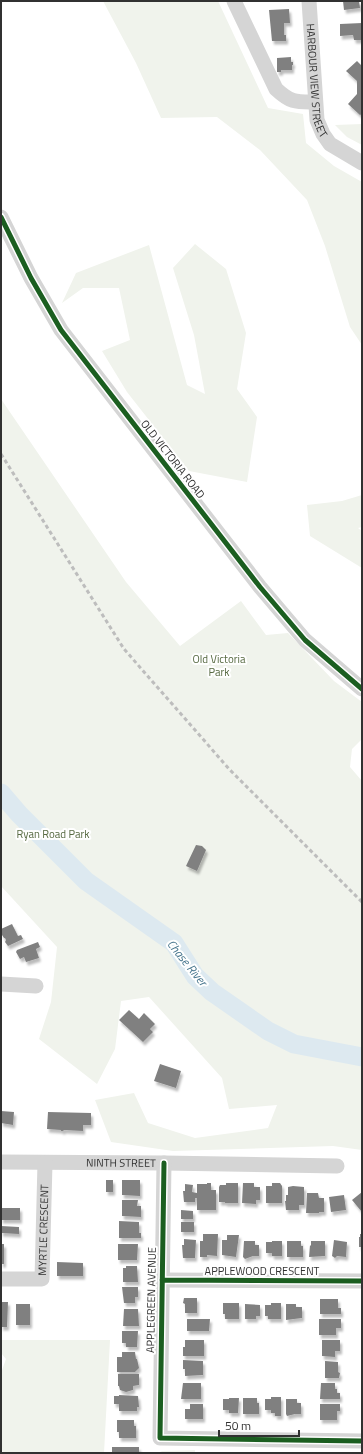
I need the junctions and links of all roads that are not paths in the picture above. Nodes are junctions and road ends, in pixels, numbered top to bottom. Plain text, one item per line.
1 (234, 1) edge
2 (309, 1) edge
3 (315, 102) junction
4 (362, 163) edge
5 (1, 217) edge
6 (362, 688) edge
7 (1, 984) edge
8 (36, 986) dead end
9 (1, 1162) edge
10 (45, 1163) junction
11 (164, 1163) junction
12 (337, 1166) dead end
13 (1, 1279) edge
14 (162, 1280) junction
15 (362, 1281) edge
16 (362, 1441) edge

1 - 3 street
2 - 3 street, HARBOUR VIEW STREET
3 - 4 street, HARBOUR VIEW STREET
5 - 6 street, OLD VICTORIA ROAD
7 - 8 street
9 - 10 street, NINTH STREET
10 - 11 street, NINTH STREET
10 - 13 street, MYRTLE CRESCENT
11 - 12 street, NINTH STREET
11 - 14 street, APPLEGREEN AVENUE
14 - 15 street, APPLEWOOD CRESCENT
14 - 16 street, APPLEGREEN AVENUE

